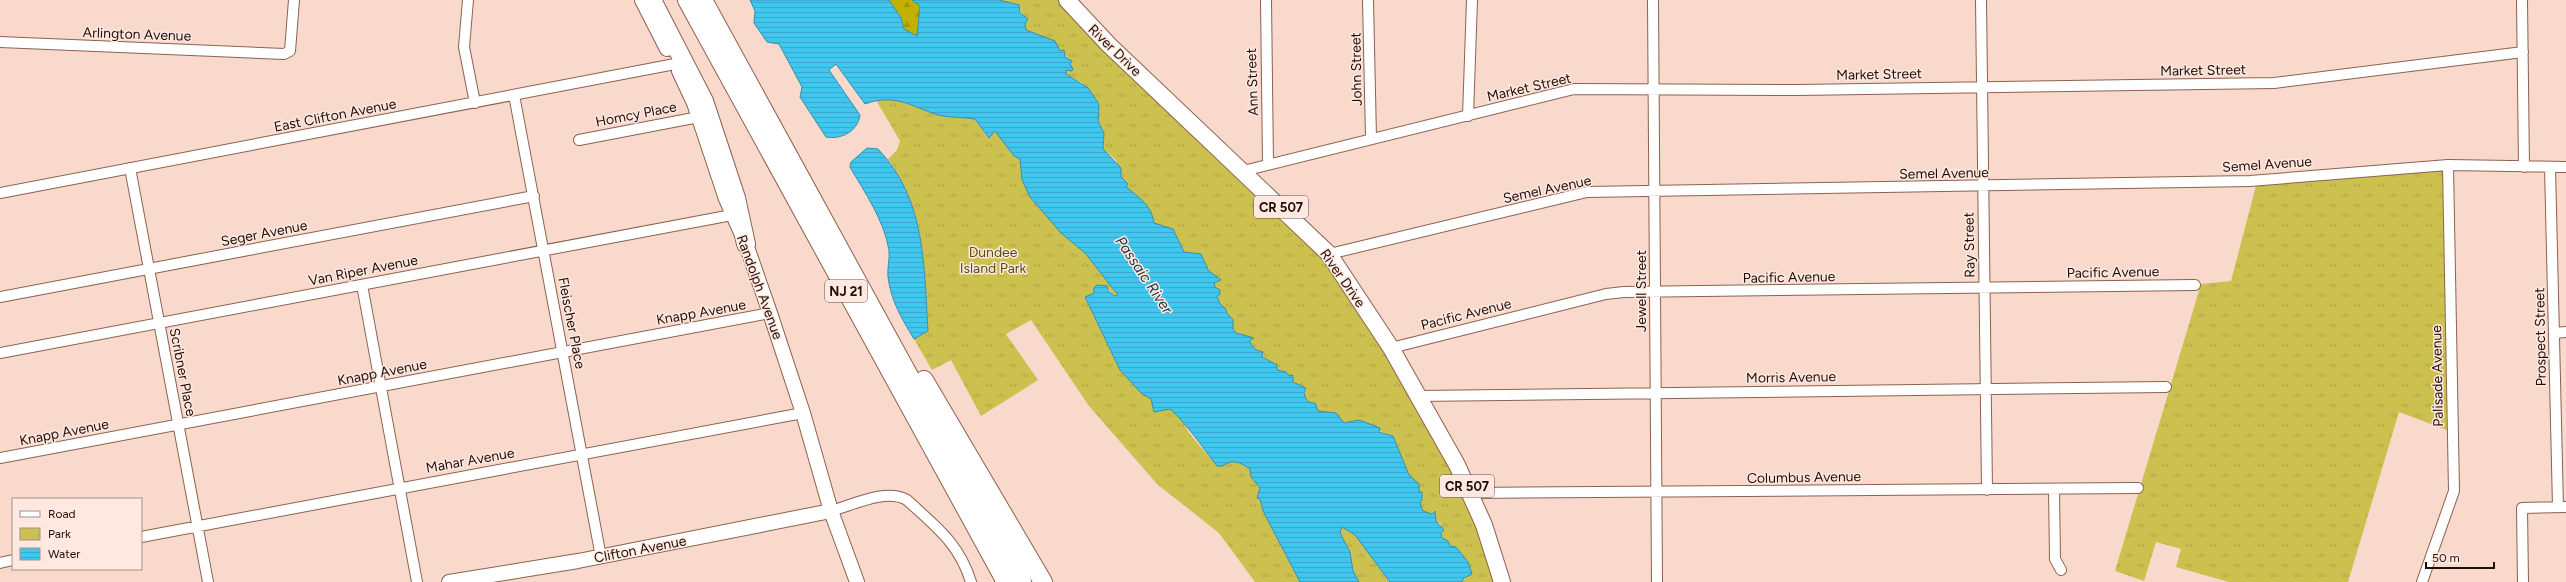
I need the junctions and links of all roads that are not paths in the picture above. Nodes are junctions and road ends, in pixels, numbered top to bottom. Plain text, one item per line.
1 (294, 0) edge
2 (468, 0) edge
3 (642, 0) edge
4 (652, 0) edge
5 (687, 0) edge
6 (703, 0) edge
7 (1067, 0) edge
8 (1266, 0) edge
9 (1368, 0) edge
10 (1472, 0) edge
11 (1653, 0) edge
12 (1981, 0) edge
13 (2522, 0) edge
14 (0, 42) edge
15 (2523, 52) junction
16 (675, 64) junction
17 (1982, 87) junction
18 (1654, 89) junction
19 (514, 96) junction
20 (475, 103) junction
21 (699, 116) junction
22 (1468, 116) junction
23 (1371, 138) junction
24 (580, 140) dead end
25 (1268, 164) junction
26 (2448, 165) junction
27 (2524, 167) junction
28 (2550, 167) junction
29 (2566, 167) edge
30 (130, 168) junction
31 (796, 170) junction
32 (1243, 171) junction
33 (1982, 187) junction
34 (1654, 191) junction
35 (0, 192) edge
36 (534, 196) junction
37 (732, 215) junction
38 (746, 244) junction
39 (544, 251) junction
40 (1329, 254) junction
41 (149, 270) junction
42 (362, 285) junction
43 (2195, 285) dead end
44 (1984, 288) junction
45 (1655, 292) junction
46 (0, 297) edge
47 (770, 313) junction
48 (159, 324) junction
49 (2554, 332) junction
50 (2566, 332) edge
51 (1390, 348) junction
52 (563, 351) junction
53 (0, 353) edge
54 (381, 386) junction
55 (2166, 387) dead end
56 (1985, 389) junction
57 (1656, 392) junction
58 (1417, 396) junction
59 (803, 413) junction
60 (179, 425) junction
61 (582, 454) junction
62 (0, 458) edge
63 (400, 487) junction
64 (2138, 488) dead end
65 (2054, 489) junction
66 (1987, 490) junction
67 (1470, 493) junction
68 (1656, 493) junction
69 (2562, 507) edge
70 (831, 511) junction
71 (198, 526) junction
72 (142, 537) edge
73 (601, 557) junction
74 (12, 560) edge
75 (0, 562) edge
76 (2061, 570) dead end
77 (208, 582) edge
78 (417, 582) edge
79 (449, 582) edge
80 (857, 582) edge
81 (971, 582) edge
82 (1006, 582) edge
83 (1022, 582) edge
84 (1043, 582) edge
85 (1502, 582) edge
86 (1657, 582) edge
87 (2422, 582) edge
88 (2523, 582) edge

1 - 14 street, Arlington Avenue
2 - 20 street
3 - 16 street, Randolph Avenue
4 - 38 highway
5 - 82 highway, NJ 21
6 - 31 highway, NJ 21
7 - 32 main road, River Drive / CR 507
8 - 25 street, Ann Street
9 - 23 street, John Street
10 - 22 street
11 - 18 street, Jewell Street
12 - 17 street, Ray Street
13 - 15 street
15 - 17 street, Market Street
15 - 27 street
16 - 19 street, East Clifton Avenue
16 - 21 street, Randolph Avenue
17 - 18 street, Market Street
17 - 33 street, Ray Street
18 - 22 street, Market Street
18 - 34 street, Jewell Street
19 - 20 street, East Clifton Avenue
19 - 36 street, Fleischer Place
20 - 30 street, East Clifton Avenue
21 - 24 street, Homcy Place
21 - 37 street, Randolph Avenue
22 - 23 street, Market Street
23 - 25 street, Market Street
25 - 32 street, Market Street
26 - 27 street, Semel Avenue
26 - 33 street, Semel Avenue
26 - 87 street, Palisade Avenue
27 - 28 street, Semel Avenue
28 - 29 street, Semel Avenue
28 - 49 street, Prospect Street
30 - 35 street, East Clifton Avenue
30 - 41 street, Scribner Place
31 - 83 highway, NJ 21
31 - 84 highway
32 - 40 main road, River Drive / CR 507
33 - 34 street, Semel Avenue
33 - 44 street, Ray Street
34 - 40 street, Semel Avenue
34 - 45 street, Jewell Street
36 - 39 street, Fleischer Place
36 - 41 street, Seger Avenue
37 - 38 street, Randolph Avenue
37 - 39 street, Van Riper Avenue
38 - 47 street, Randolph Avenue
39 - 42 street, Van Riper Avenue
39 - 52 street, Fleischer Place
40 - 51 main road, River Drive / CR 507
41 - 46 street, Seger Avenue
41 - 48 street, Scribner Place
42 - 48 street, Van Riper Avenue
42 - 54 street
43 - 44 street, Pacific Avenue
44 - 45 street, Pacific Avenue
44 - 56 street, Ray Street
45 - 51 street, Pacific Avenue
45 - 57 street, Jewell Street
47 - 52 street, Knapp Avenue
47 - 59 street, Randolph Avenue
48 - 53 street, Van Riper Avenue
48 - 60 street, Scribner Place
49 - 50 street
49 - 69 street, Prospect Street
51 - 58 main road, River Drive / CR 507
52 - 54 street, Knapp Avenue
52 - 61 street, Fleischer Place
54 - 60 street, Knapp Avenue
54 - 63 street
55 - 56 street, Morris Avenue
56 - 57 street, Morris Avenue
56 - 66 street, Ray Street
57 - 58 street, Morris Avenue
57 - 68 street, Jewell Street
58 - 67 main road, River Drive / CR 507
59 - 61 street, Mahar Avenue
59 - 70 street, Randolph Avenue
60 - 62 street, Knapp Avenue
60 - 71 street, Scribner Place
61 - 63 street, Mahar Avenue
61 - 73 street, Fleischer Place
63 - 71 street, Mahar Avenue
63 - 78 street
64 - 65 street, Columbus Avenue
65 - 66 street, Columbus Avenue
65 - 76 street
66 - 68 street, Columbus Avenue
67 - 68 street, Columbus Avenue
67 - 85 main road, River Drive / CR 507
68 - 86 street, Jewell Street
69 - 88 street
70 - 73 street, Clifton Avenue
70 - 80 street, Randolph Avenue
70 - 81 street
71 - 72 street, Mahar Avenue
71 - 77 street, Scribner Place
73 - 79 street, Clifton Avenue
74 - 75 street

